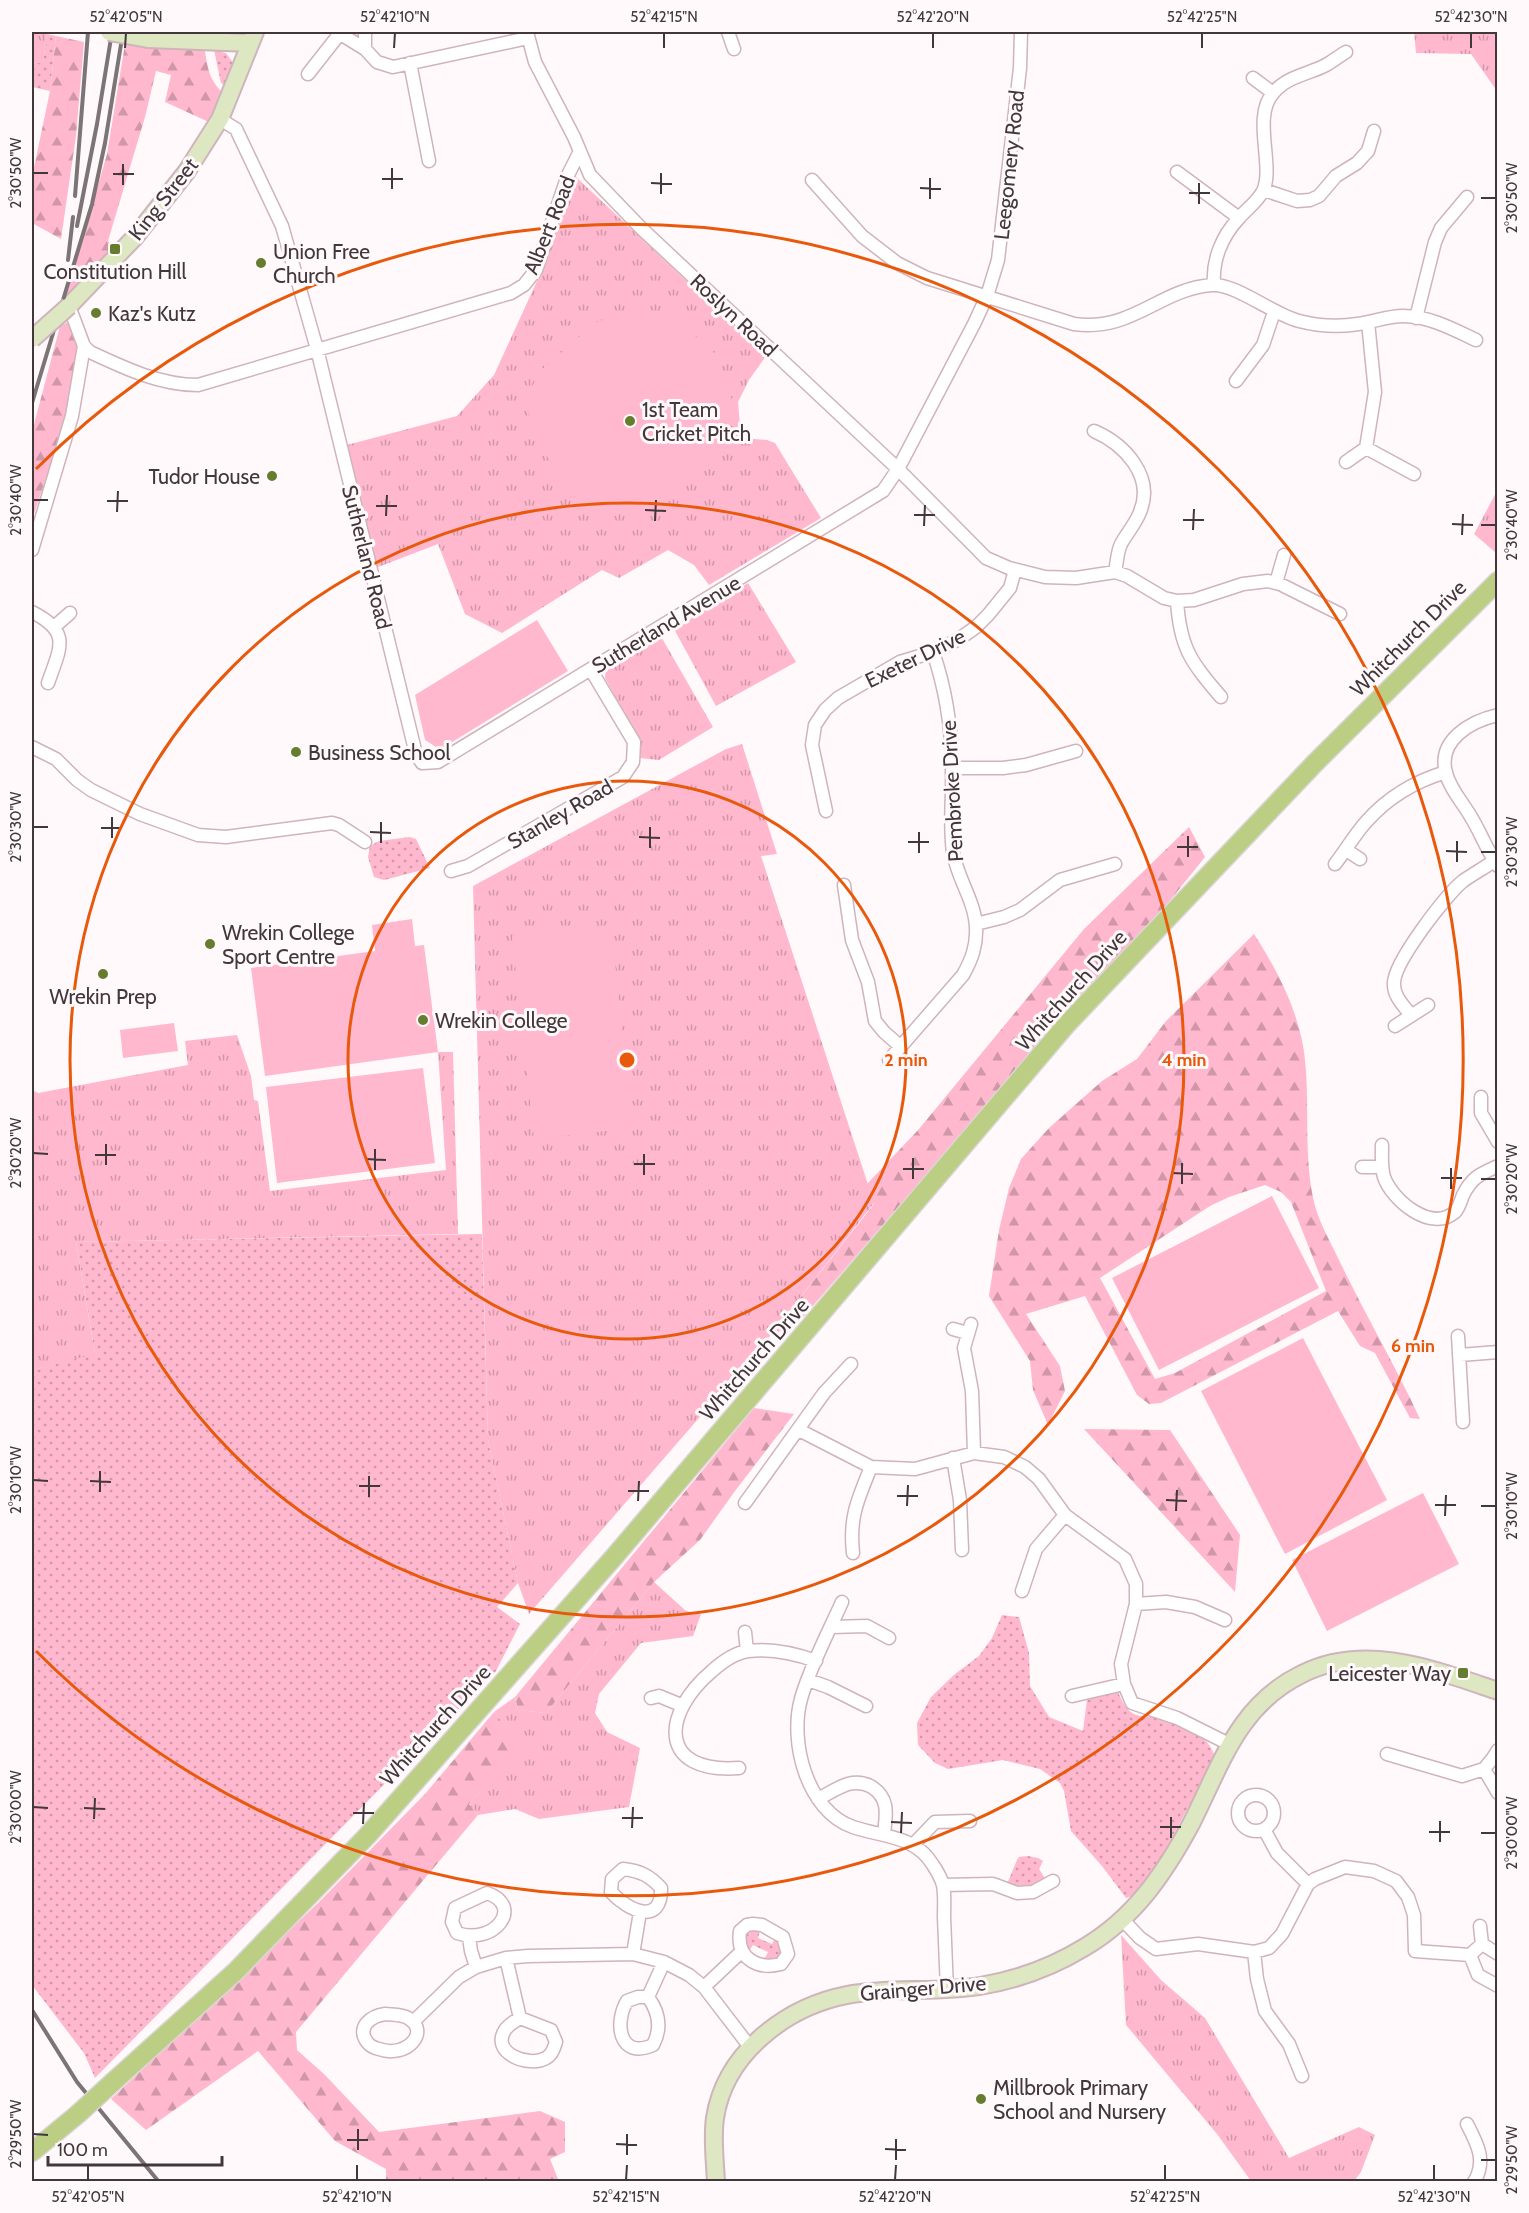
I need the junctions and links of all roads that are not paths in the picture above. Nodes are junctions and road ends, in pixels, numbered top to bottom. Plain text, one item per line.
1 (109, 32) edge
2 (340, 32) edge
3 (365, 32) edge
4 (728, 32) edge
5 (1021, 32) edge
6 (528, 35) edge
7 (252, 37) edge
8 (365, 49) junction
9 (734, 49) dead end
10 (1346, 52) dead end
11 (410, 63) junction
12 (308, 74) dead end
13 (1253, 78) dead end
14 (1273, 93) junction
15 (220, 119) junction
16 (1374, 131) dead end
17 (579, 153) junction
18 (429, 161) dead end
19 (1177, 172) dead end
20 (812, 180) dead end
21 (1264, 190) junction
22 (1467, 197) dead end
23 (1239, 218) junction
24 (1214, 285) junction
25 (987, 296) junction
26 (69, 306) junction
27 (1274, 312) junction
28 (1416, 318) junction
29 (1368, 322) junction
30 (32, 339) edge
31 (1476, 340) dead end
32 (84, 346) junction
33 (316, 350) junction
34 (1236, 381) dead end
35 (1094, 431) dead end
36 (1366, 448) junction
37 (1346, 462) dead end
38 (898, 469) junction
39 (1414, 474) dead end
40 (32, 550) edge
41 (1284, 555) dead end
42 (1015, 570) junction
43 (1115, 572) junction
44 (1497, 581) edge
45 (1276, 583) junction
46 (1177, 601) junction
47 (32, 612) edge
48 (70, 613) dead end
49 (1340, 614) dead end
50 (54, 627) junction
51 (933, 652) junction
52 (591, 670) junction
53 (48, 683) dead end
54 (1221, 697) dead end
55 (1497, 715) edge
56 (32, 747) edge
57 (1076, 751) dead end
58 (423, 763) joint
59 (952, 768) junction
60 (1446, 772) junction
61 (826, 811) dead end
62 (365, 842) dead end
63 (1346, 850) junction
64 (1360, 859) dead end
65 (1496, 863) edge
66 (1114, 864) dead end
67 (1335, 864) dead end
68 (451, 872) dead end
69 (844, 885) dead end
70 (976, 924) junction
71 (1428, 1005) dead end
72 (1412, 1015) junction
73 (1395, 1026) dead end
74 (901, 1047) junction
75 (889, 1060) dead end
76 (1481, 1097) dead end
77 (1497, 1142) edge
78 (1382, 1145) dead end
79 (1497, 1166) edge
80 (1362, 1167) dead end
81 (1382, 1167) junction
82 (953, 1329) dead end
83 (1458, 1336) dead end
84 (1497, 1352) edge
85 (1460, 1355) junction
86 (851, 1364) dead end
87 (1463, 1422) dead end
88 (799, 1430) junction
89 (974, 1453) junction
90 (953, 1458) junction
91 (871, 1467) junction
92 (745, 1503) dead end
93 (1065, 1515) junction
94 (962, 1550) dead end
95 (853, 1553) dead end
96 (1022, 1592) dead end
97 (842, 1602) dead end
98 (1136, 1604) junction
99 (1225, 1620) dead end
100 (831, 1627) junction
101 (745, 1632) dead end
102 (889, 1638) dead end
103 (747, 1651) junction
104 (816, 1661) junction
105 (808, 1680) junction
106 (1124, 1684) junction
107 (1497, 1691) edge
108 (1072, 1696) dead end
109 (651, 1698) dead end
110 (681, 1705) junction
111 (866, 1706) dead end
112 (1231, 1745) junction
113 (1497, 1750) edge
114 (1387, 1754) dead end
115 (739, 1768) dead end
116 (1484, 1769) junction
117 (1497, 1793) edge
118 (818, 1799) junction
119 (970, 1821) dead end
120 (1265, 1830) dead end
121 (884, 1834) junction
122 (913, 1845) junction
123 (1053, 1881) dead end
124 (1308, 1884) junction
125 (943, 1885) junction
126 (640, 1912) dead end
127 (1122, 1919) junction
128 (1480, 1926) dead end
129 (469, 1937) dead end
130 (1482, 1944) junction
131 (741, 1952) dead end
132 (1254, 1952) junction
133 (633, 1954) junction
134 (1497, 1954) edge
135 (1470, 1955) junction
136 (506, 1958) junction
137 (664, 1962) junction
138 (476, 1967) junction
139 (1497, 1986) edge
140 (704, 1987) junction
141 (947, 1990) junction
142 (648, 1997) dead end
143 (520, 2018) junction
144 (413, 2022) dead end
145 (750, 2047) junction
146 (1302, 2076) dead end
147 (1467, 2124) dead end
148 (32, 2152) edge
149 (716, 2181) edge
150 (1474, 2181) edge

1 - 7 street, bridge
2 - 8 street
2 - 12 street
3 - 8 street
4 - 9 street
5 - 25 street, Leegomery Road
6 - 11 street
6 - 17 street, Albert Road
7 - 15 street, King Street
8 - 11 street
10 - 14 street
11 - 18 street
13 - 14 street
14 - 21 street
15 - 26 street, King Street
15 - 33 street
16 - 21 street
17 - 33 street, Albert Road
17 - 38 street, Roslyn Road
19 - 23 street
20 - 25 street
21 - 23 street
22 - 28 street
23 - 24 street
24 - 25 street
24 - 27 street
25 - 38 street, Leegomery Road
26 - 30 street, King Street, bridge
26 - 32 street
27 - 29 street
27 - 34 street
28 - 29 street
28 - 31 street
29 - 36 street
32 - 33 street
32 - 40 street
33 - 58 street, Sutherland Road
35 - 43 street
36 - 37 street
36 - 39 street
38 - 42 street, Roslyn Road
38 - 52 street, Sutherland Avenue
41 - 45 street
42 - 43 street, Roslyn Road
42 - 51 street, Exeter Drive
43 - 46 street
44 - 148 main road, Whitchurch Drive, bridge
45 - 46 street
45 - 49 street
46 - 54 street
47 - 50 street
48 - 50 street
50 - 53 street
51 - 59 street, Pembroke Drive
51 - 61 street, Exeter Drive
52 - 58 street, Sutherland Avenue
52 - 68 street, Stanley Road
55 - 60 street
56 - 62 street
57 - 59 street
59 - 70 street, Pembroke Drive
60 - 63 street
60 - 65 street
63 - 64 street
63 - 67 street
65 - 72 street
66 - 70 street
69 - 74 street
70 - 74 street, Pembroke Drive
71 - 72 street
72 - 73 street
74 - 75 street, Pembroke Drive
76 - 77 street
78 - 81 street
79 - 81 street
80 - 81 street
82 - 89 street
83 - 85 street
84 - 85 street
85 - 87 street
86 - 88 street
88 - 91 street
88 - 92 street
89 - 90 street
89 - 93 street
90 - 91 street
90 - 94 street
91 - 95 street
93 - 96 street
93 - 98 street
97 - 100 street
98 - 99 street
98 - 106 street
100 - 102 street
100 - 104 street
101 - 103 street
103 - 104 street
103 - 110 street
104 - 105 street
105 - 111 street
105 - 118 street
106 - 108 street
106 - 112 street
107 - 112 street, Grainger Drive
109 - 110 street
110 - 115 street
112 - 127 street, Grainger Drive
113 - 116 street
114 - 116 street
116 - 117 street
118 - 121 street
118 - 121 street
119 - 122 street
120 - 124 street
121 - 122 street
122 - 125 street
123 - 125 street
124 - 132 street
124 - 135 street
125 - 141 street
126 - 133 street
127 - 132 street
127 - 141 street, Grainger Drive
128 - 130 street
129 - 138 street
130 - 134 street
130 - 135 street
131 - 140 street
132 - 146 street
133 - 136 street
133 - 137 street
135 - 139 street
136 - 138 street
136 - 143 street
137 - 140 street
137 - 142 street
138 - 144 street
140 - 145 street
141 - 145 street, Grainger Drive
143 - 143 street
145 - 149 street, Grainger Drive
147 - 150 street

